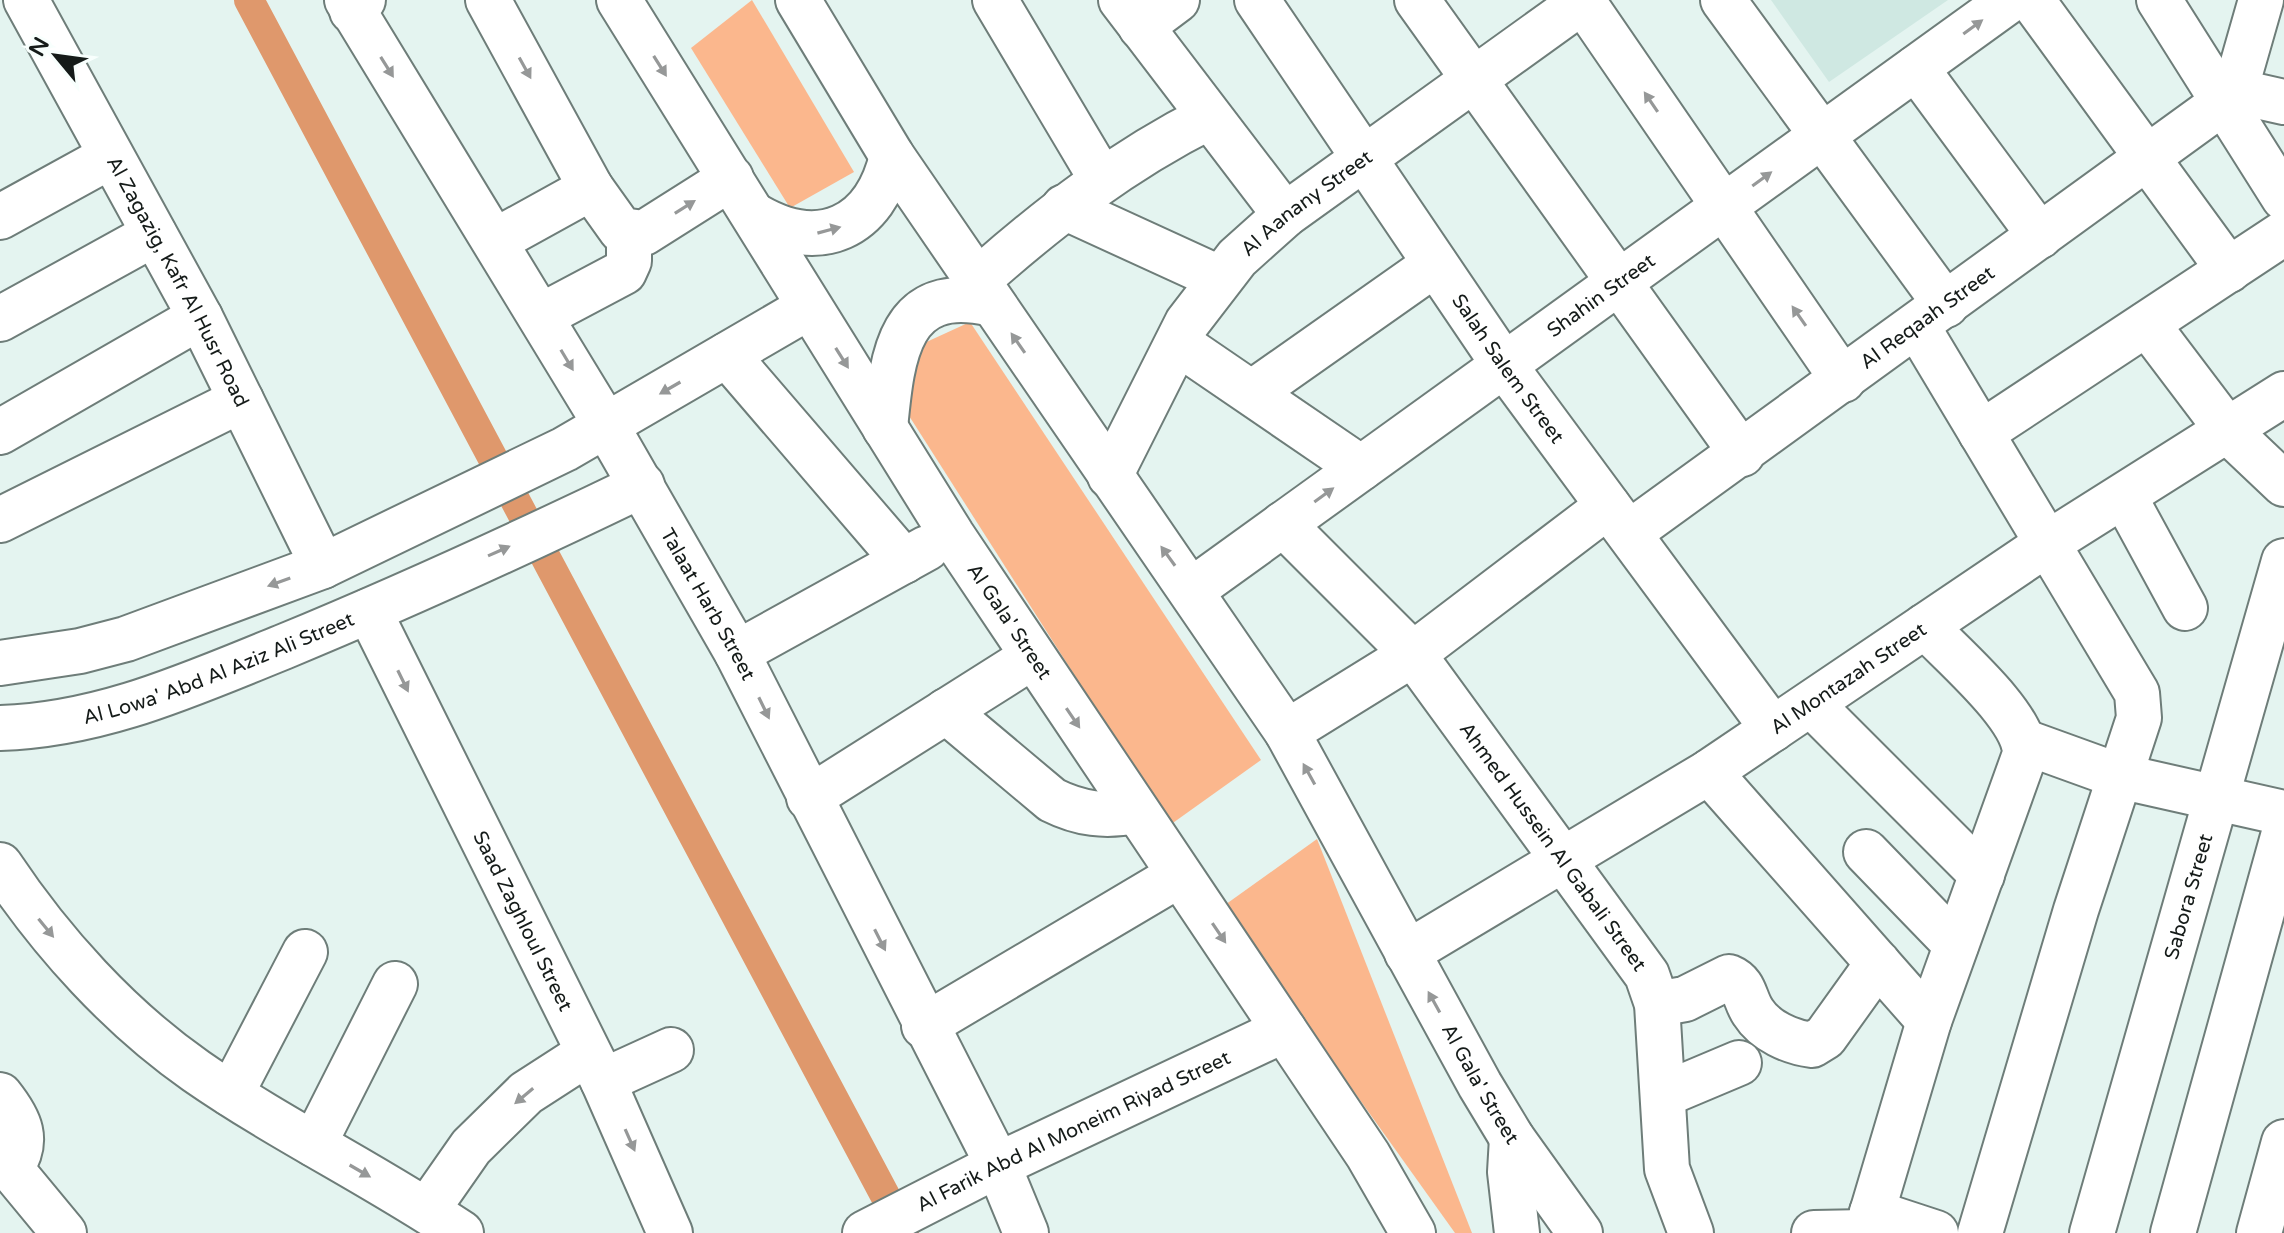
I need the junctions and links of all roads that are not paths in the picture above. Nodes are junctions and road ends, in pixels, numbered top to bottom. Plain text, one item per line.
1 (26, 0) edge
2 (488, 0) edge
3 (619, 0) edge
4 (798, 0) edge
5 (995, 0) edge
6 (1177, 0) edge
7 (1257, 0) edge
8 (1417, 0) edge
9 (1723, 0) edge
10 (2010, 0) edge
11 (2032, 0) edge
12 (2261, 0) edge
13 (1582, 1) edge
14 (354, 4) edge
15 (2173, 8) edge
16 (1131, 14) edge
17 (1916, 68) junction
18 (1474, 79) junction
19 (2226, 93) junction
20 (2284, 102) edge
21 (1209, 117) junction
22 (1822, 135) junction
23 (111, 156) junction
24 (892, 156) junction
25 (1363, 157) junction
26 (2147, 158) junction
27 (731, 178) junction
28 (1102, 180) junction
29 (591, 188) junction
30 (2283, 204) edge
31 (1064, 207) junction
32 (1723, 207) junction
33 (1285, 215) junction
34 (756, 216) junction
35 (0, 217) edge
36 (629, 233) junction
37 (154, 234) junction
38 (2040, 236) junction
39 (495, 241) junction
40 (1435, 264) junction
41 (2229, 270) junction
42 (1219, 278) junction
43 (1620, 281) junction
44 (984, 293) junction
45 (809, 307) junction
46 (541, 316) junction
47 (1931, 316) junction
48 (200, 317) junction
49 (0, 319) edge
50 (2147, 324) junction
51 (1178, 343) junction
52 (727, 355) junction
53 (1504, 365) junction
54 (1843, 380) junction
55 (1253, 392) junction
56 (2284, 394) edge
57 (241, 400) junction
58 (6, 415) edge
59 (606, 425) junction
60 (885, 428) junction
61 (2228, 431) junction
62 (1981, 433) junction
63 (1742, 454) junction
64 (1361, 468) junction
65 (1110, 476) junction
66 (2284, 484) edge
67 (642, 485) junction
68 (2124, 496) junction
69 (0, 520) edge
70 (1618, 520) junction
71 (1283, 524) junction
72 (952, 535) junction
73 (2048, 543) junction
74 (904, 561) junction
75 (2284, 561) edge
76 (323, 566) junction
77 (1192, 590) junction
78 (2185, 608) dead end
79 (369, 611) junction
80 (1925, 626) junction
81 (737, 653) junction
82 (1413, 654) junction
83 (1032, 657) junction
84 (12, 661) edge
85 (1812, 705) junction
86 (946, 711) junction
87 (16, 727) edge
88 (1773, 729) junction
89 (1287, 732) junction
90 (2025, 742) junction
91 (1709, 772) junction
92 (2119, 776) junction
93 (809, 798) junction
94 (2216, 798) junction
95 (1136, 811) junction
96 (2284, 813) edge
97 (2284, 833) edge
98 (1866, 852) dead end
99 (1564, 859) junction
100 (0, 865) edge
101 (1179, 875) junction
102 (1982, 875) junction
103 (1956, 945) junction
104 (305, 952) dead end
105 (1407, 953) junction
106 (1878, 963) junction
107 (395, 984) dead end
108 (1657, 1004) junction
109 (1929, 1021) junction
110 (924, 1026) junction
111 (1284, 1030) junction
112 (671, 1050) dead end
113 (1739, 1063) dead end
114 (596, 1067) junction
115 (231, 1094) junction
116 (1663, 1095) junction
117 (2, 1101) edge
118 (1512, 1138) junction
119 (2284, 1142) edge
120 (314, 1144) junction
121 (998, 1165) junction
122 (5, 1173) edge
123 (440, 1224) edge
124 (1868, 1226) edge
125 (64, 1233) edge
126 (670, 1233) edge
127 (865, 1233) edge
128 (1026, 1233) edge
129 (1413, 1233) edge
130 (1517, 1233) edge
131 (1580, 1233) edge
132 (1691, 1233) edge
133 (1814, 1233) edge
134 (1936, 1233) edge
135 (1980, 1233) edge
136 (2092, 1233) edge
137 (2173, 1233) edge
138 (2259, 1233) edge

1 - 23 main road, Al Zagazig, Kafr Al Husr Road
2 -> 29 main road
3 -> 27 main road, Al Gala' Street
4 - 24 main road, Al Gala' Street
5 - 28 main road
6 - 16 main road
7 - 25 main road, Salah Salem Street
8 - 18 main road
9 - 22 main road
17 -> 10 main road, Shahin Street
11 - 26 main road
12 - 19 main road
13 - 18 main road, Al Aanany Street
32 -> 13 main road
14 -> 39 main road, Talaat Harb Street
15 - 19 main road
16 - 21 main road
17 - 22 main road, Shahin Street
17 - 38 main road
18 - 25 main road, Al Aanany Street
18 - 43 main road
19 - 20 main road
19 - 26 main road, Al Reqaah Street
19 - 30 main road
21 - 28 main road
21 - 33 main road
32 -> 22 main road, Shahin Street
22 - 47 main road
23 - 35 main road
23 - 37 main road, Al Zagazig, Kafr Al Husr Road
34 -> 24 main road
24 - 44 main road, Al Gala' Street
25 - 33 main road, Al Aanany Street
25 - 40 main road, Salah Salem Street
26 - 38 main road, Al Reqaah Street
26 - 41 main road
27 - 34 main road, Al Gala' Street
36 -> 27 main road
28 - 31 main road
29 - 36 main road
29 - 39 main road
30 - 41 main road
31 - 42 main road
31 - 44 main road
32 - 43 main road, Shahin Street
54 -> 32 main road
33 - 42 main road, Al Aanany Street
34 - 45 main road, Al Gala' Street
36 - 46 main road
37 - 48 main road, Al Zagazig, Kafr Al Husr Road
37 - 49 main road
38 - 47 main road, Al Reqaah Street
39 - 46 main road, Talaat Harb Street
40 - 53 main road, Salah Salem Street
40 - 55 main road
41 - 50 main road
42 - 51 main road, Al Aanany Street
43 - 53 main road, Shahin Street
43 - 63 main road
44 - 60 main road
65 -> 44 main road, Al Gala' Street
45 - 52 main road
45 -> 60 main road, Al Gala' Street
46 -> 59 main road, Talaat Harb Street
47 - 54 main road, Al Reqaah Street
47 - 62 main road
48 - 57 main road, Al Zagazig, Kafr Al Husr Road
48 - 58 main road
50 - 61 main road
50 - 62 main road
51 - 55 main road
51 - 65 main road, Al Aanany Street
52 -> 59 main road
52 - 74 main road
53 - 64 main road, Shahin Street
53 - 70 main road, Salah Salem Street
54 - 63 main road, Al Reqaah Street
55 - 64 main road
56 - 61 main road, Al Montazah Street
57 - 69 main road
57 - 76 main road, Al Zagazig, Kafr Al Husr Road
59 - 67 main road, Talaat Harb Street
59 - 76 main road
60 - 72 main road, Al Gala' Street
61 - 66 main road
61 - 68 main road, Al Montazah Street
62 - 73 main road
63 - 70 main road, Al Reqaah Street
71 -> 64 main road, Shahin Street
77 -> 65 main road, Al Gala' Street
79 -> 67 main road, Al Lowa' Abd Al Aziz Ali Street
67 - 81 main road, Talaat Harb Street
68 - 73 main road, Al Montazah Street
68 - 78 main road
70 - 82 main road, Al Reqaah Street
70 - 88 main road, Salah Salem Street
71 - 77 main road, Shahin Street
71 - 82 main road, Ahmed Hussein Al Gabali Street
72 - 74 main road
72 - 83 main road, Al Gala' Street
73 - 80 main road, Al Montazah Street
73 - 92 main road
74 - 81 main road
75 - 94 main road, Sabora Street
76 -> 84 main road
77 - 89 main road, Al Gala' Street
79 - 87 main road, Al Lowa' Abd Al Aziz Ali Street
79 -> 114 main road, Saad Zaghloul Street
80 - 85 main road, Al Montazah Street
80 - 90 main road
81 -> 93 main road, Talaat Harb Street
82 - 89 main road, Al Reqaah Street
82 - 99 main road, Ahmed Hussein Al Gabali Street
83 - 86 main road
83 -> 95 main road, Al Gala' Street
84 - 87 main road
85 - 88 main road, Al Montazah Street
85 - 102 main road
86 - 93 main road
86 - 95 main road
88 - 91 main road, Al Montazah Street
105 -> 89 main road, Al Gala' Street
90 - 92 main road
90 - 102 main road
91 - 99 main road, Al Montazah Street
91 - 106 main road
92 - 94 main road
92 - 135 main road
93 -> 110 main road, Talaat Harb Street
94 - 96 main road
94 - 136 main road, Sabora Street
95 - 101 main road, Al Gala' Street
97 - 137 main road
98 - 103 main road
99 - 105 main road, Al Montazah Street
99 - 108 main road, Ahmed Hussein Al Gabali Street
100 -> 115 main road
101 - 110 main road
101 -> 111 main road, Al Gala' Street
102 - 103 main road
103 - 109 main road
104 - 115 main road
118 -> 105 main road, Al Gala' Street
106 - 108 main road
106 - 109 main road
107 - 120 main road
108 - 116 main road, Ahmed Hussein Al Gabali Street
109 - 124 main road
110 - 121 main road, Talaat Harb Street
111 - 121 main road, Al Farik Abd Al Moneim Riyad Street
111 - 129 main road, Al Gala' Street
112 - 114 main road
113 - 116 main road
114 -> 123 main road
114 -> 126 main road, Saad Zaghloul Street
115 - 120 main road
116 - 132 main road, Ahmed Hussein Al Gabali Street
117 - 122 main road
118 - 130 main road
118 - 131 main road, Al Gala' Street
119 - 138 main road
120 -> 123 main road
121 - 127 main road, Al Farik Abd Al Moneim Riyad Street
121 - 128 main road, Talaat Harb Street
122 - 125 main road
124 - 133 main road
124 - 134 main road

